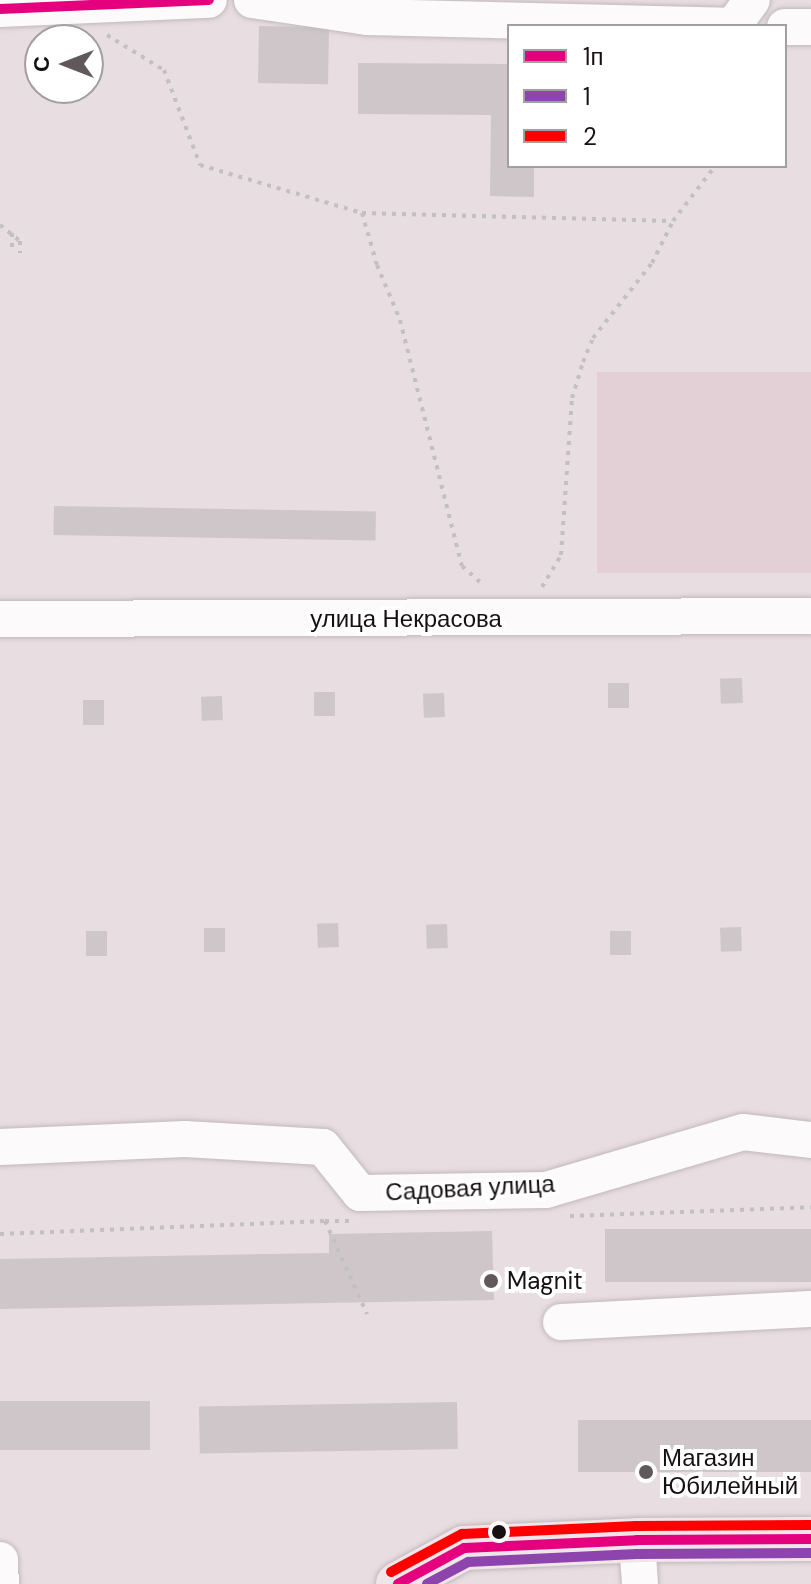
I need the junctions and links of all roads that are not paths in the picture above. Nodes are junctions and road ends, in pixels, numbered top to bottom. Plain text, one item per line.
1 (209, 0) edge
2 (252, 0) edge
3 (752, 0) edge
4 (0, 9) edge
5 (654, 24) edge
6 (737, 24) edge
7 (787, 27) edge
8 (811, 27) edge
9 (811, 616) edge
10 (0, 619) edge
11 (811, 1140) edge
12 (0, 1147) edge
13 (811, 1309) edge
14 (561, 1322) dead end
15 (811, 1539) edge
16 (637, 1540) junction
17 (0, 1560) edge
18 (401, 1583) edge
19 (1, 1584) edge
20 (640, 1584) edge

1 - 4 street
2 - 5 street
3 - 6 street
7 - 8 street
9 - 10 street, улица Некрасова
11 - 12 street, Садовая улица
13 - 14 street
15 - 16 main road
16 - 18 main road
16 - 20 street
17 - 19 street

